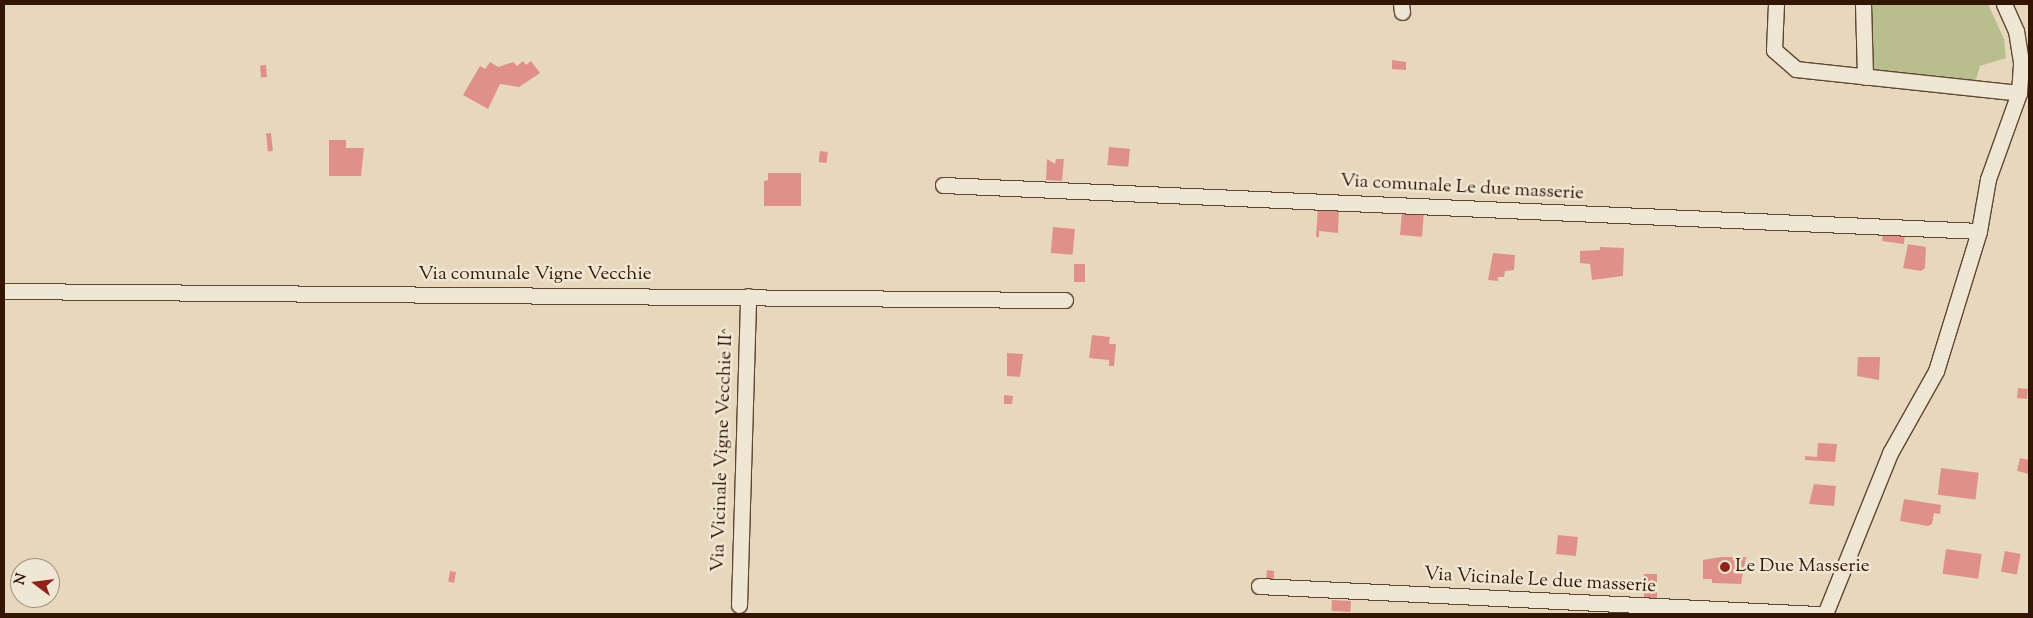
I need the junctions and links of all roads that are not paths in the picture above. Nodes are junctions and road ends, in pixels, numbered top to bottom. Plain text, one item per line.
1 (1776, 4) edge
2 (1864, 4) edge
3 (2004, 4) edge
4 (1865, 77) junction
5 (2019, 93) junction
6 (944, 185) dead end
7 (1979, 231) junction
8 (4, 291) edge
9 (748, 296) junction
10 (1065, 300) dead end
11 (1259, 586) dead end
12 (739, 605) dead end
13 (1818, 614) edge
14 (1825, 614) edge

1 - 4 street
2 - 4 street
3 - 5 street
4 - 5 street
5 - 7 street
6 - 7 street, Via comunale Le due masserie
7 - 14 street
8 - 9 street, Via comunale Vigne Vecchie
9 - 10 street, Via comunale Vigne Vecchie
9 - 12 street, Via Vicinale Vigne Vecchie II^
11 - 13 street, Via Vicinale Le due masserie

